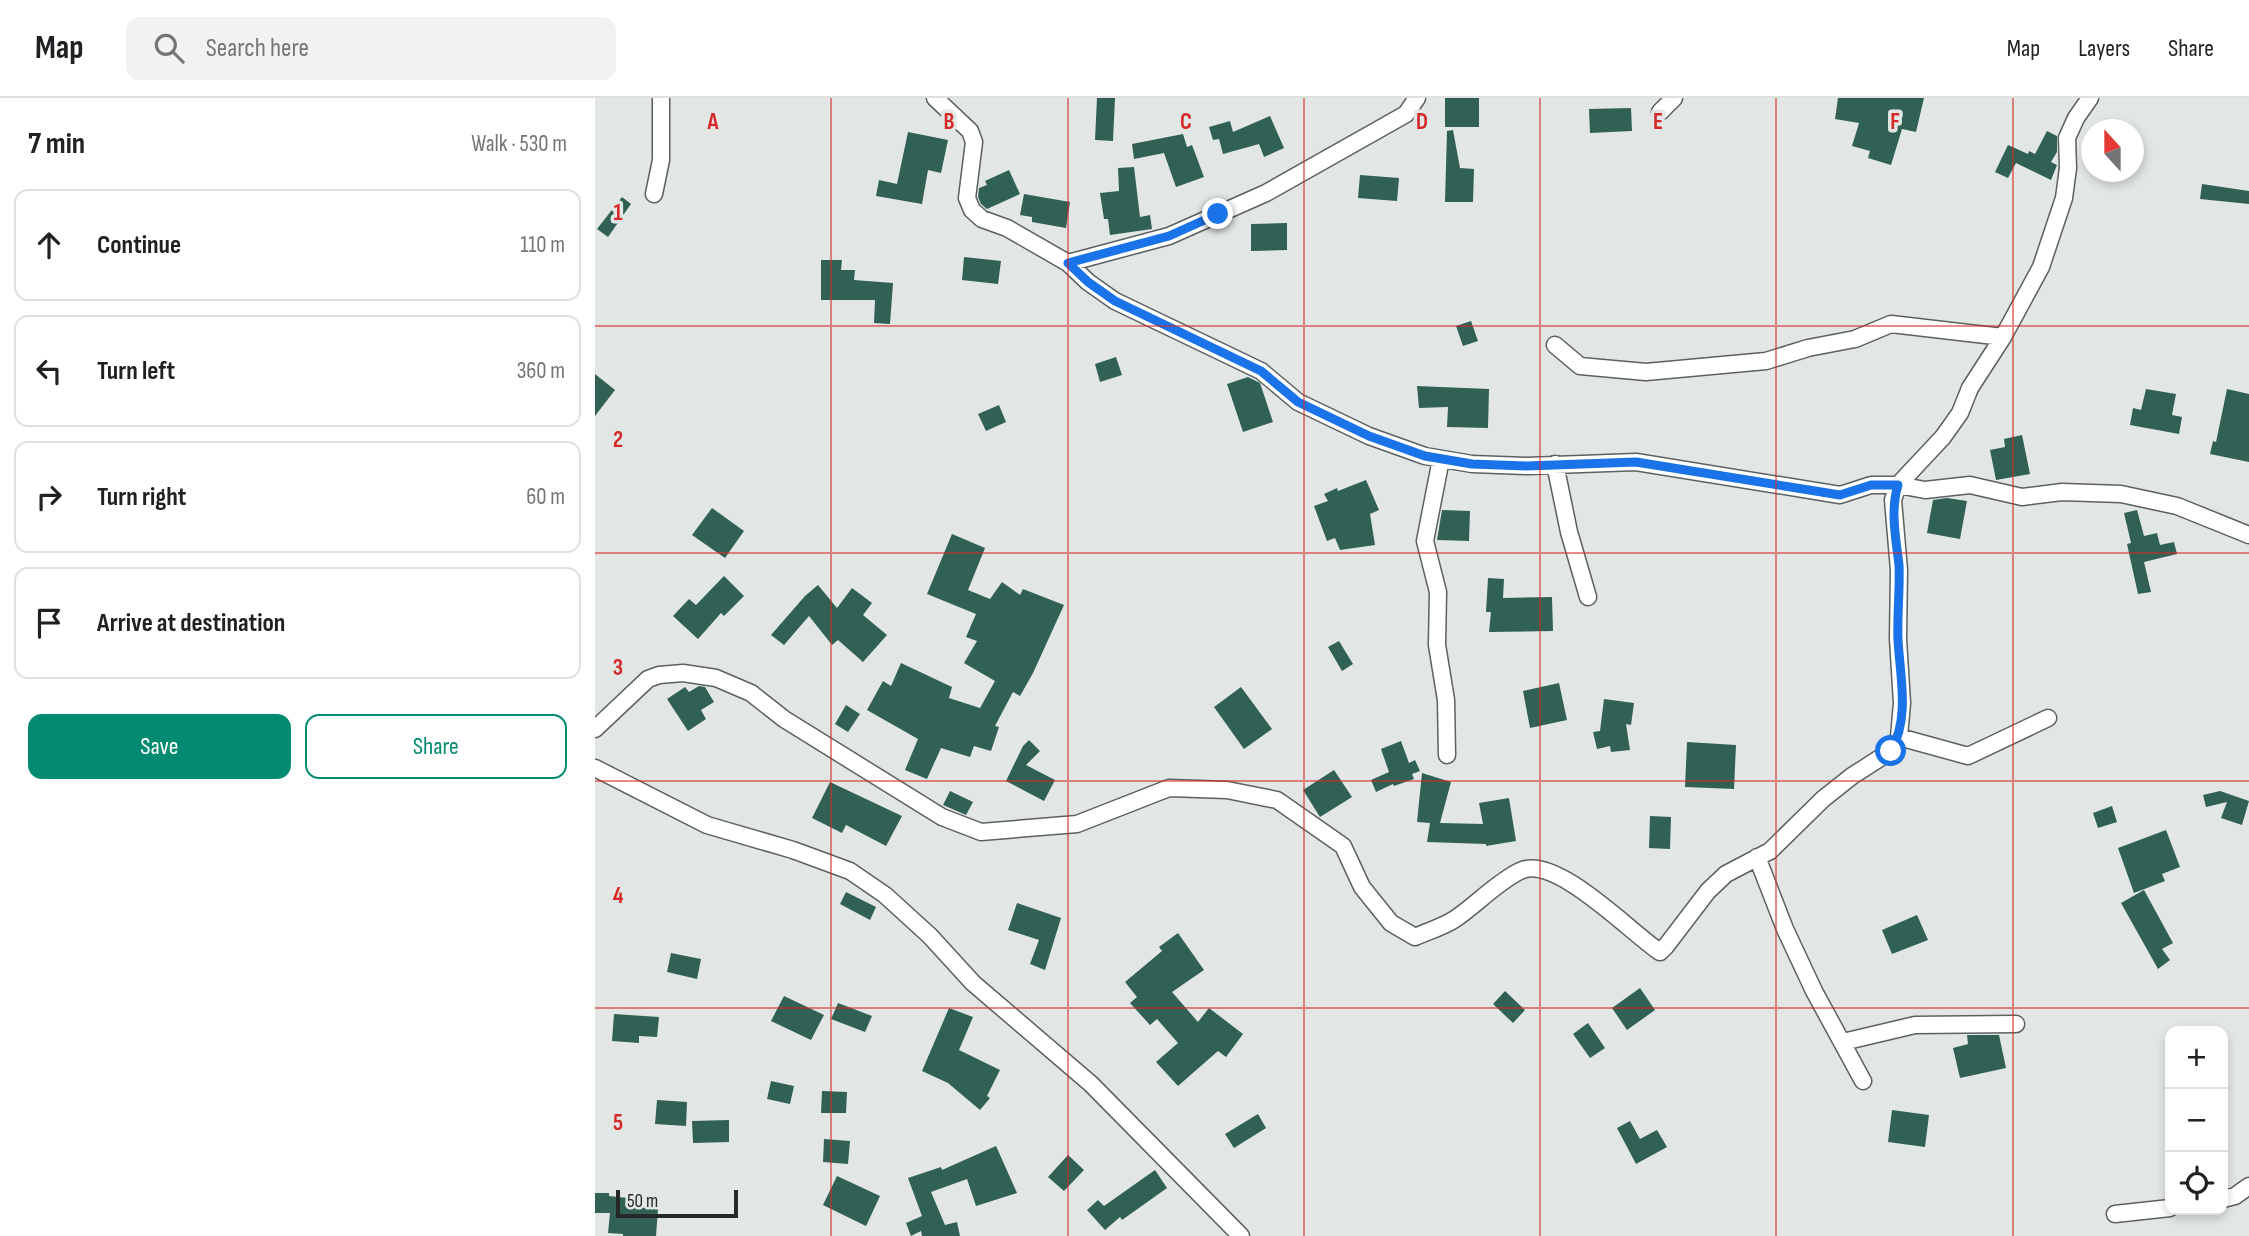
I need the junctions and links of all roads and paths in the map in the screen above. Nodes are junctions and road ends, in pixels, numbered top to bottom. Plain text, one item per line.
1 (661, 98) edge
2 (935, 98) edge
3 (1417, 98) edge
4 (1674, 98) edge
5 (2090, 98) edge
6 (1660, 112) dead end
7 (654, 194) dead end
8 (1068, 263) junction
9 (2003, 337) junction
10 (1555, 345) dead end
11 (1441, 458) junction
12 (1555, 464) junction
13 (1898, 485) junction
14 (2249, 536) edge
15 (1588, 597) dead end
16 (2048, 718) dead end
17 (595, 729) edge
18 (1899, 737) junction
19 (1447, 755) dead end
20 (595, 768) edge
21 (1757, 857) junction
22 (2016, 1024) dead end
23 (1843, 1042) junction
24 (1863, 1081) dead end
25 (2249, 1186) edge
26 (2228, 1198) edge
27 (2165, 1209) edge
28 (2115, 1214) dead end
29 (1241, 1236) edge

1 - 7 street
2 - 8 street
3 - 8 street
4 - 6 street
5 - 9 street
8 - 11 street
9 - 10 street
9 - 13 street
11 - 12 street
11 - 19 street
12 - 13 street
12 - 15 street
13 - 14 street
13 - 18 street
16 - 18 street
17 - 21 street
18 - 21 street
20 - 29 street
21 - 23 street
22 - 23 street
23 - 24 street
25 - 26 street
27 - 28 street

